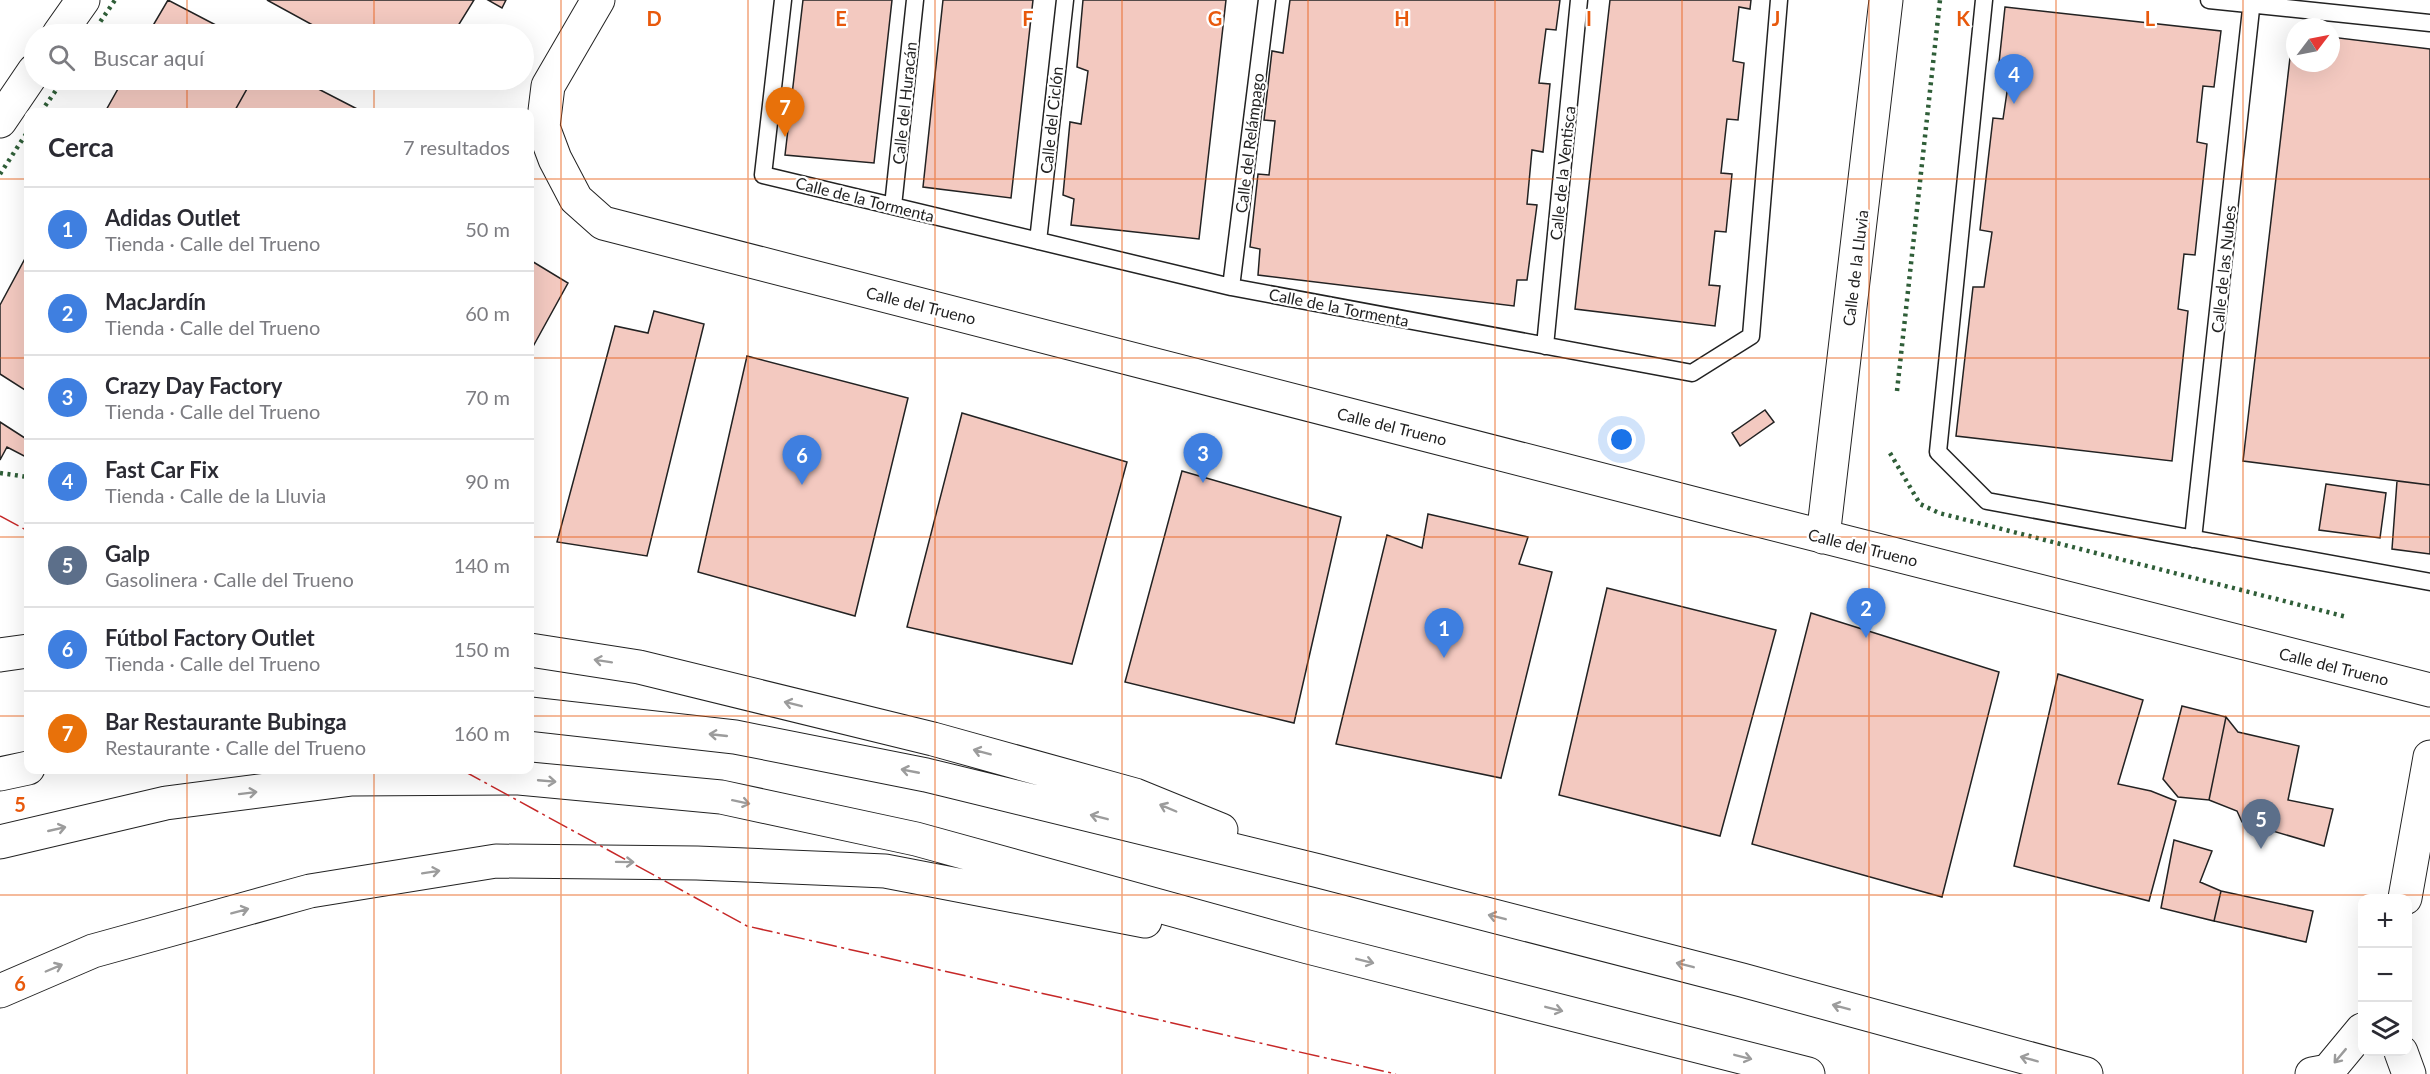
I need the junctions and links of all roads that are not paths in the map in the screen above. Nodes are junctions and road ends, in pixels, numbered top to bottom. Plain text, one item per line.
1 (83, 0) edge
2 (598, 0) edge
3 (783, 0) edge
4 (915, 0) edge
5 (1065, 0) edge
6 (1267, 0) edge
7 (1579, 0) edge
8 (1779, 0) edge
9 (1886, 0) edge
10 (1984, 0) edge
11 (2209, 0) edge
12 (2252, 2) edge
13 (2430, 23) edge
14 (66, 24) edge
15 (24, 85) edge
16 (0, 121) edge
17 (893, 206) junction
18 (1038, 241) junction
19 (1231, 287) junction
20 (1545, 346) junction
21 (1823, 537) junction
22 (2193, 539) junction
23 (2430, 582) edge
24 (534, 651) edge
25 (24, 652) edge
26 (0, 655) edge
27 (2430, 690) edge
28 (534, 714) edge
29 (2430, 757) edge
30 (24, 769) edge
31 (0, 774) edge
32 (0, 842) edge
33 (1319, 871) junction
34 (2405, 894) edge
35 (1308, 947) junction
36 (0, 991) edge
37 (2358, 1035) edge
38 (2402, 1056) edge
39 (1808, 1074) edge
40 (2086, 1074) edge
41 (2312, 1074) edge
42 (2409, 1074) edge

1 - 14 main road
2 - 21 main road, Calle del Trueno
3 - 17 lane, Calle de la Tormenta
4 - 17 lane, Calle del Huracán
5 - 18 lane, Calle del Ciclón
6 - 19 lane, Calle del Relámpago
7 - 20 lane, Calle de la Ventisca
8 - 20 lane, Calle de la Tormenta
9 - 21 main road, Calle de la Lluvia
10 - 22 lane
11 - 12 lane
12 - 13 lane
12 - 22 lane, Calle de las Nubes
15 - 16 main road
17 - 18 lane, Calle de la Tormenta
18 - 19 lane, Calle de la Tormenta
19 - 20 lane, Calle de la Tormenta
21 - 27 main road, Calle del Trueno
22 - 23 lane
33 -> 24 main road
25 - 26 main road
33 -> 28 main road
29 - 34 main road
30 - 31 main road
32 -> 35 main road
40 -> 33 main road
36 -> 35 main road
35 -> 39 main road
37 -> 41 main road
38 - 42 main road

